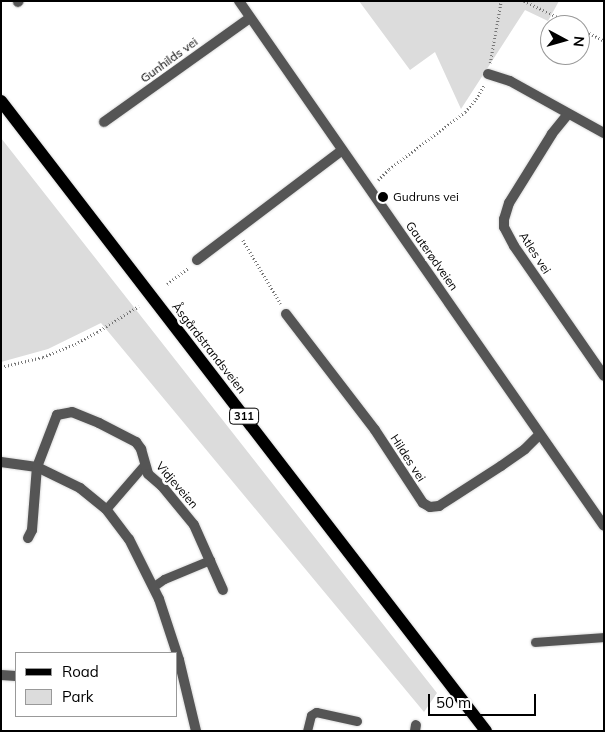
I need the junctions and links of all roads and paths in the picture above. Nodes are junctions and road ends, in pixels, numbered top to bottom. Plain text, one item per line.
1 (239, 1) edge
2 (501, 1) edge
3 (524, 1) edge
4 (555, 15) edge
5 (250, 18) junction
6 (590, 33) edge
7 (604, 40) edge
8 (488, 74) junction
9 (1, 102) edge
10 (568, 114) junction
11 (104, 122) dead end
12 (604, 133) edge
13 (341, 152) junction
14 (370, 189) junction
15 (237, 230) junction
16 (197, 260) joint
17 (167, 284) dead end
18 (139, 306) dead end
19 (286, 314) joint
20 (1, 367) edge
21 (604, 376) edge
22 (539, 435) junction
23 (1, 462) edge
24 (144, 465) junction
25 (37, 467) junction
26 (106, 510) junction
27 (600, 514) edge
28 (604, 526) edge
29 (28, 538) dead end
30 (210, 560) junction
31 (154, 586) junction
32 (223, 590) dead end
33 (604, 637) edge
34 (535, 642) dead end
35 (176, 652) edge
36 (178, 657) edge
37 (1, 675) edge
38 (15, 676) edge
39 (181, 690) edge
40 (357, 721) dead end
41 (196, 731) edge
42 (307, 731) edge
43 (486, 731) edge

1 - 5 street, Gauterødveien
2 - 8 path
3 - 4 path
5 - 11 street, Gunhilds vei
5 - 13 street, Gauterødveien
6 - 7 path
8 - 10 street
8 - 14 path
9 - 43 main road, Åsgårdstrandsveien / 311
10 - 12 street
10 - 21 street, Atles vei
13 - 14 street, Gauterødveien
13 - 15 street
14 - 22 street, Gauterødveien
15 - 16 street
15 - 19 path
16 - 17 path
18 - 20 path
19 - 22 street, Hildes vei
22 - 27 street, Gauterødveien
23 - 25 street
24 - 25 street, Vidjeveien
24 - 26 lane
24 - 30 street, Vidjeveien
25 - 26 street
25 - 29 street, Vidjeveien
26 - 31 street
27 - 28 street, Gauterødveien
30 - 31 lane
30 - 32 street, Vidjeveien
31 - 35 street
33 - 34 lane
36 - 39 street
37 - 38 street
39 - 41 street
40 - 42 lane

